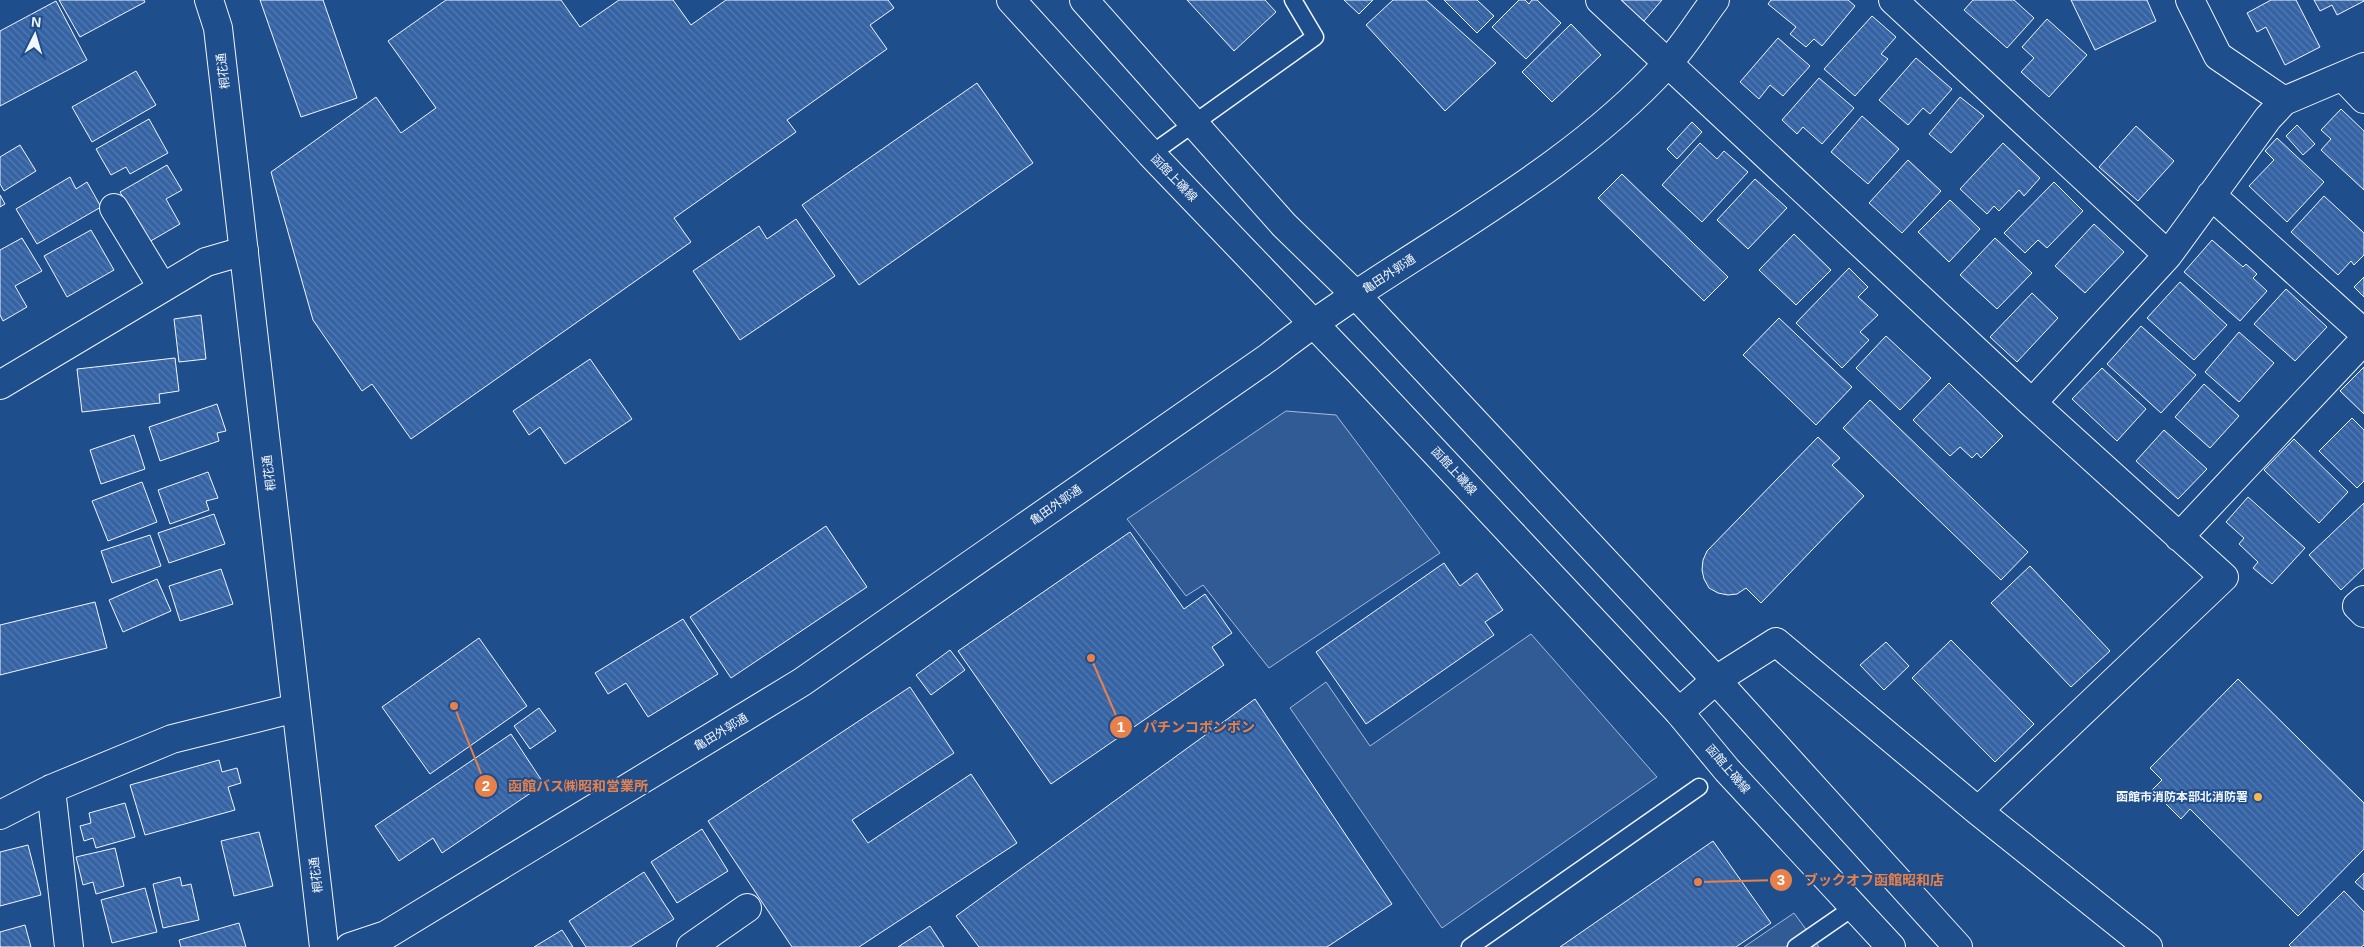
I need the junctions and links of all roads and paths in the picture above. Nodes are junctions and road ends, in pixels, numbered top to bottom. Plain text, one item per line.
1 (209, 0) edge
2 (1011, 0) edge
3 (1084, 0) edge
4 (1292, 0) edge
5 (1600, 0) edge
6 (1715, 0) edge
7 (1894, 0) edge
8 (2190, 0) edge
9 (1668, 63) junction
10 (2353, 72) edge
11 (2364, 99) edge
12 (2284, 101) junction
13 (1195, 123) junction
14 (1151, 154) junction
15 (2211, 195) junction
16 (114, 208) dead end
17 (244, 251) junction
18 (2168, 255) junction
19 (162, 287) junction
20 (1356, 295) junction
21 (1312, 323) junction
22 (2364, 333) edge
23 (2364, 340) edge
24 (0, 385) edge
25 (2032, 403) junction
26 (2179, 537) junction
27 (2364, 600) edge
28 (2364, 613) edge
29 (1716, 680) junction
30 (296, 708) junction
31 (1679, 712) junction
32 (1699, 787) dead end
33 (50, 789) junction
34 (1978, 810) junction
35 (0, 815) edge
36 (1854, 907) junction
37 (747, 908) dead end
38 (69, 947) edge
39 (324, 947) edge
40 (350, 947) edge
41 (692, 947) edge
42 (1470, 947) edge
43 (1796, 947) edge
44 (1891, 947) edge
45 (1958, 947) edge
46 (2148, 947) edge

1 - 17 street, 桐花通
2 - 14 street, 函館上磯線
3 - 13 street
4 - 13 lane
5 - 9 street
6 - 9 street, 亀田外郭通
7 - 18 street
8 - 12 street
9 - 20 street, 亀田外郭通
9 - 25 street
10 - 11 street
10 - 12 street
12 - 15 street
13 - 14 lane
13 - 20 street
14 - 21 street, 函館上磯線
15 - 18 street
15 - 22 street
16 - 19 street
17 - 19 street
17 - 30 street, 桐花通
18 - 25 street
19 - 24 street
20 - 21 street, 亀田外郭通
20 - 29 street
21 - 31 street, 函館上磯線
21 - 40 street, 亀田外郭通
23 - 26 street
25 - 26 street
26 - 34 street
27 - 28 street
29 - 31 street
29 - 34 street
29 - 45 street
30 - 33 street
30 - 39 street, 桐花通
31 - 36 street, 函館上磯線
32 - 42 lane
33 - 35 street
33 - 38 street
34 - 46 street
36 - 43 lane
36 - 44 street, 函館上磯線
37 - 41 street

